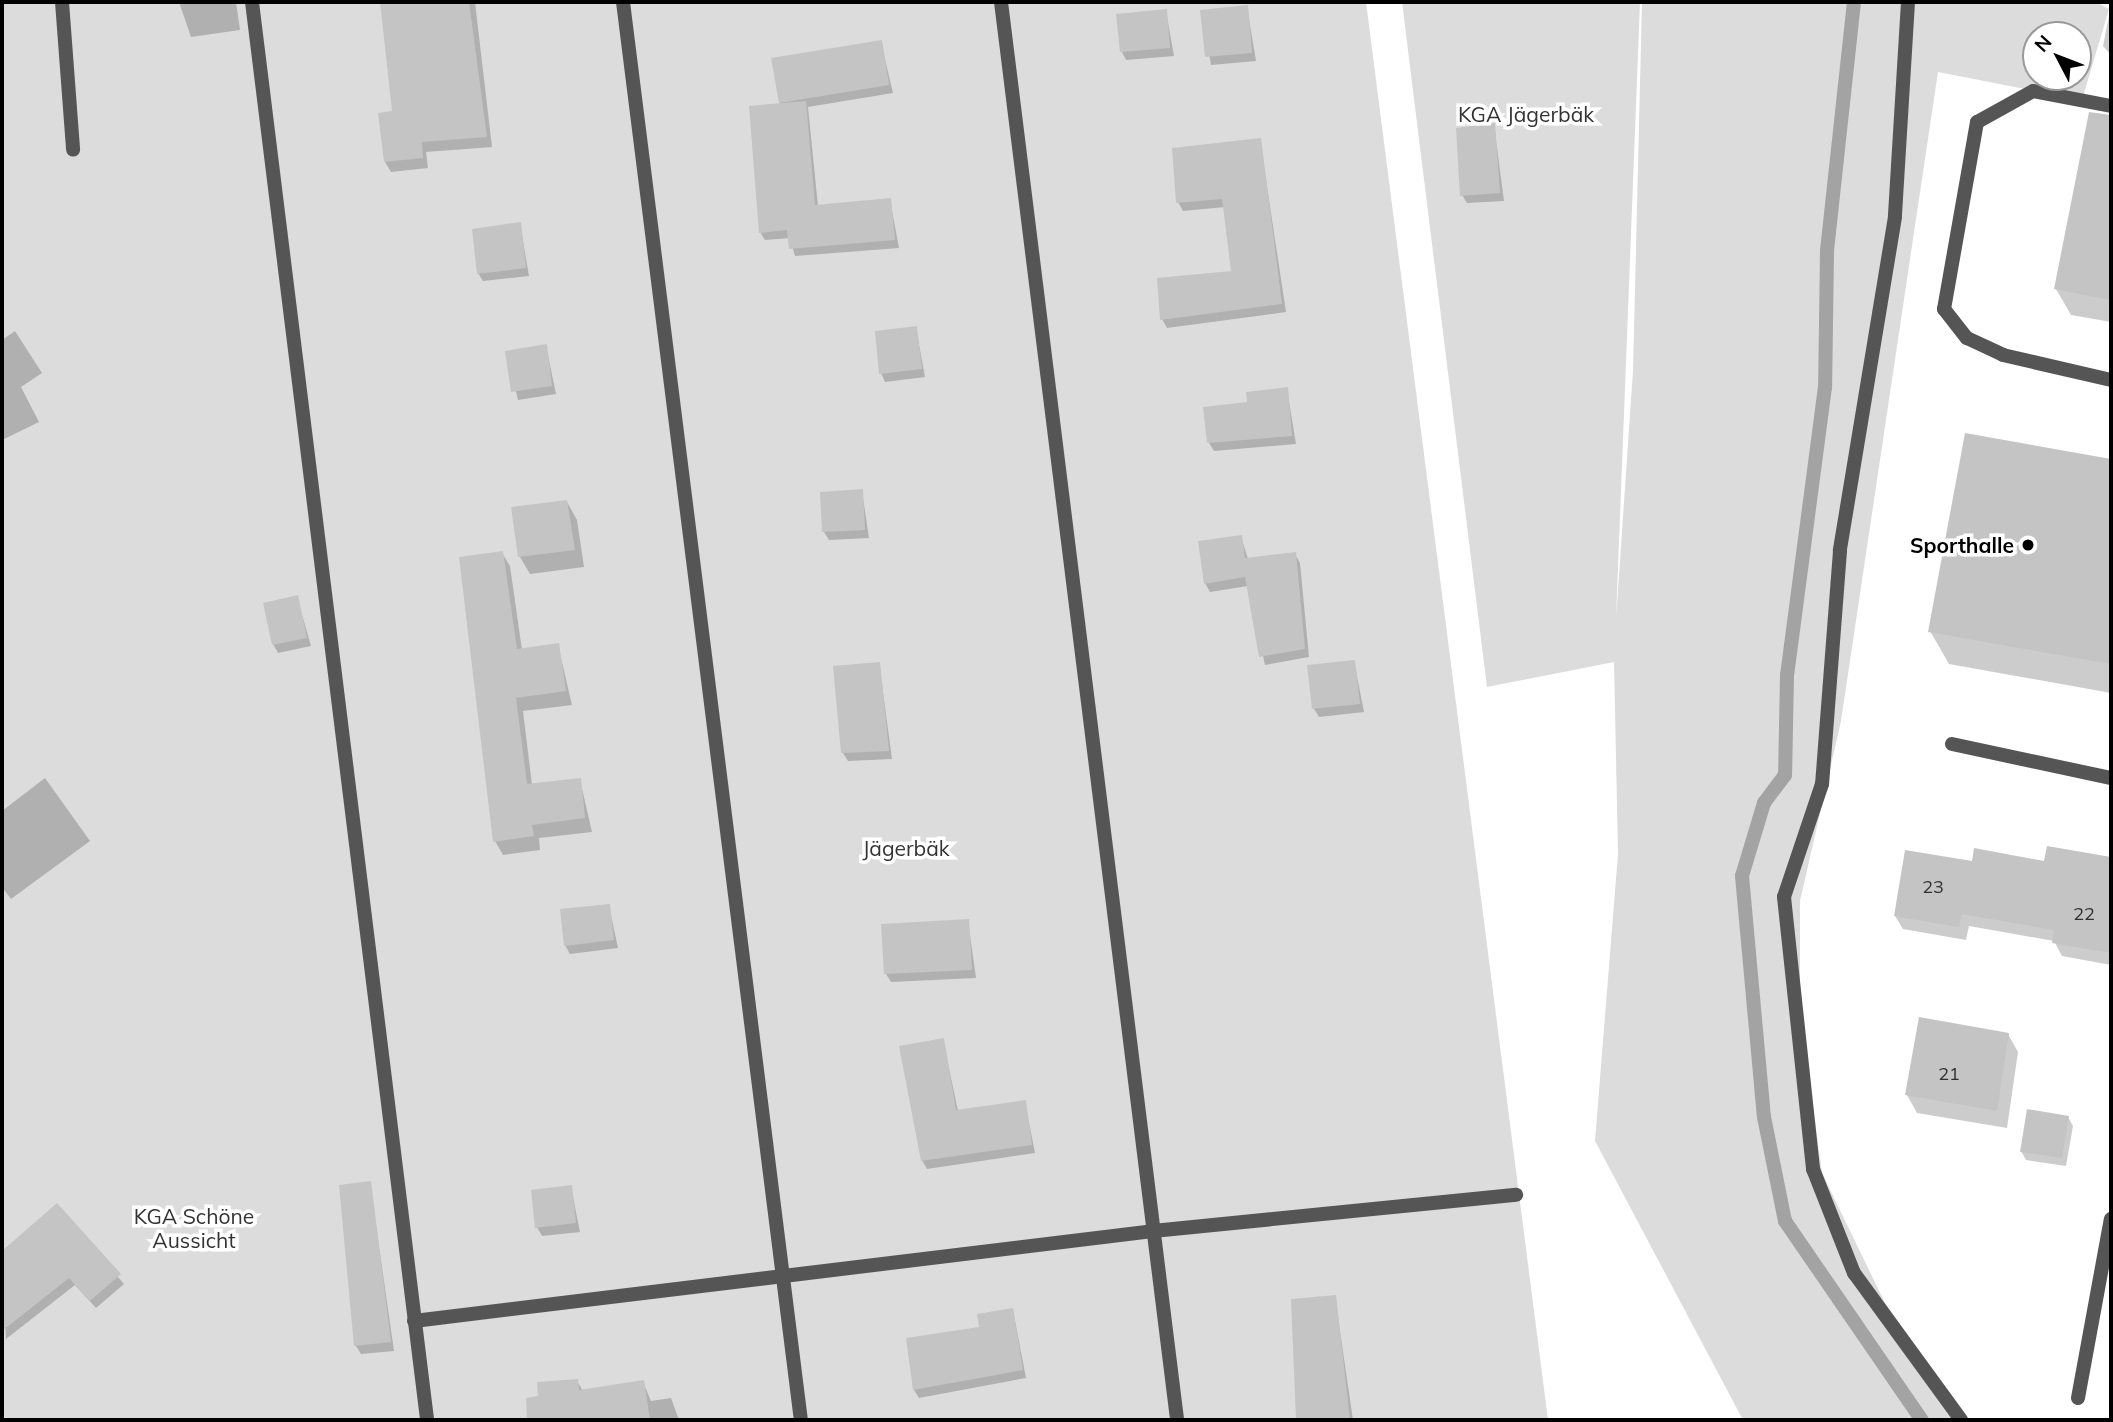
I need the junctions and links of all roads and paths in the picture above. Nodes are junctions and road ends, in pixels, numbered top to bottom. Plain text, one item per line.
1 (62, 2) edge
2 (252, 2) edge
3 (623, 2) edge
4 (1001, 2) edge
5 (1908, 2) edge
6 (2111, 106) edge
7 (73, 150) dead end
8 (2111, 380) edge
9 (1952, 744) dead end
10 (2111, 778) edge
11 (1517, 1195) dead end
12 (2111, 1219) edge
13 (1153, 1231) junction
14 (783, 1281) junction
15 (414, 1321) junction
16 (2078, 1398) dead end
17 (426, 1420) edge
18 (801, 1420) edge
19 (1177, 1420) edge
20 (1961, 1420) edge

1 - 7 street
2 - 15 street
3 - 14 street
4 - 13 street
5 - 20 street
6 - 8 street
9 - 10 street
11 - 13 street
12 - 16 street
13 - 14 street
13 - 19 street
14 - 15 street
14 - 18 street
15 - 17 street

